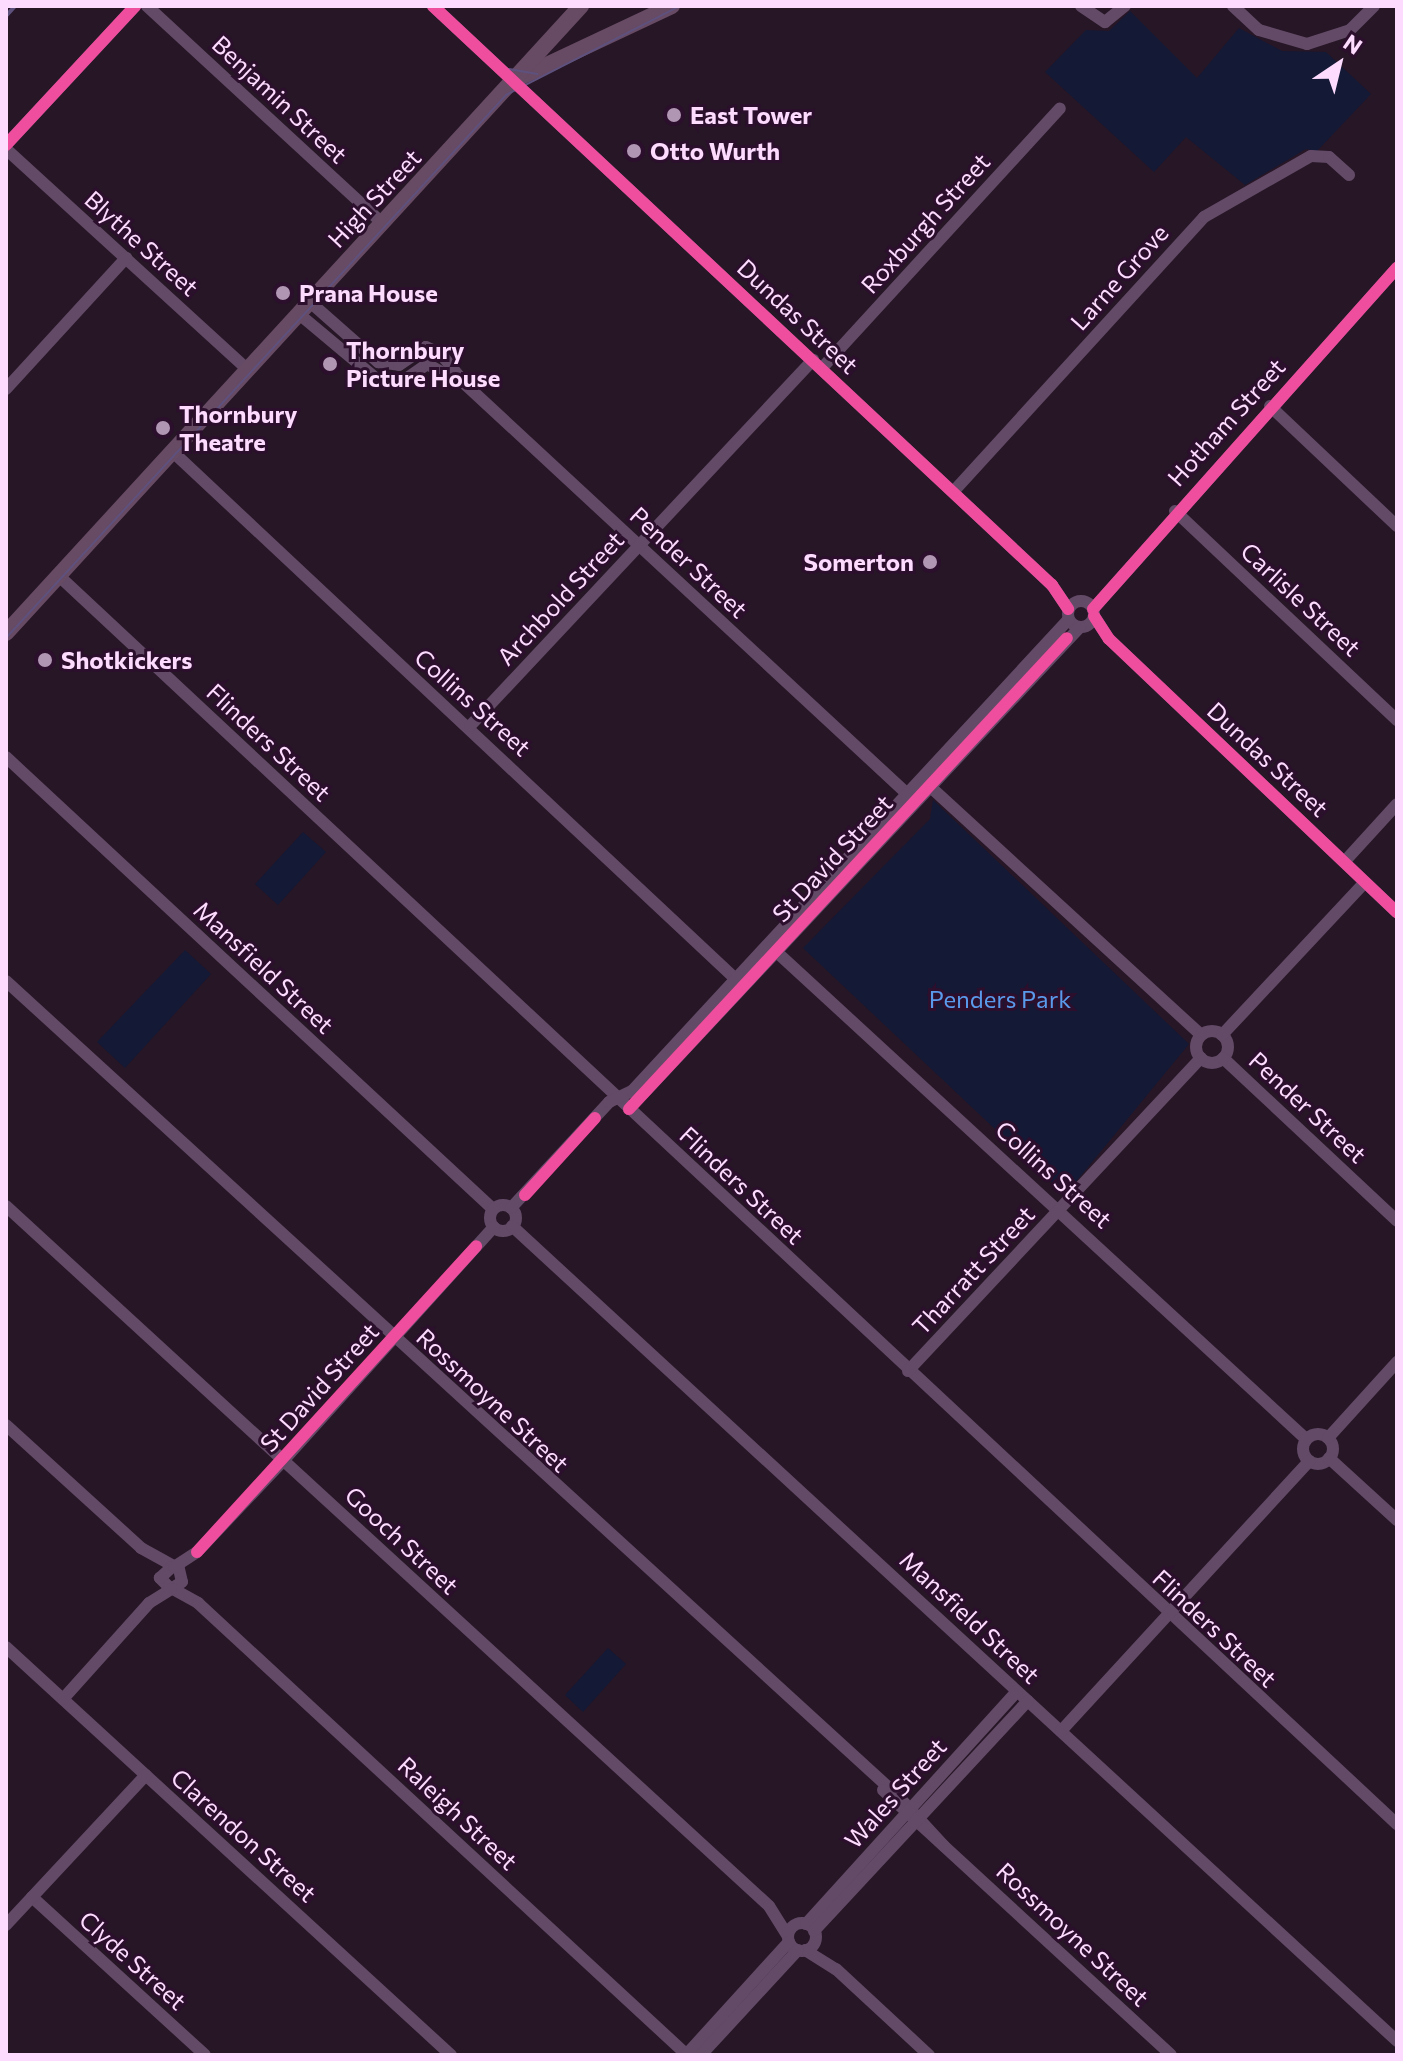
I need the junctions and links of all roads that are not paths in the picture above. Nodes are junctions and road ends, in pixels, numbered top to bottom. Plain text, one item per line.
1 (135, 6) edge
2 (147, 6) edge
3 (433, 6) edge
4 (581, 6) edge
5 (672, 6) edge
6 (1081, 6) edge
7 (1125, 6) edge
8 (1233, 6) edge
9 (1374, 6) edge
10 (514, 80) junction
11 (1060, 108) dead end
12 (6, 147) edge
13 (1349, 175) dead end
14 (383, 224) junction
15 (126, 258) junction
16 (1397, 268) edge
17 (304, 308) junction
18 (817, 364) junction
19 (248, 370) junction
20 (6, 389) edge
21 (1270, 406) junction
22 (173, 452) junction
23 (953, 492) junction
24 (1175, 511) junction
25 (1397, 526) edge
26 (639, 546) junction
27 (59, 576) junction
28 (1081, 613) junction
29 (6, 633) edge
30 (1397, 720) edge
31 (470, 726) junction
32 (6, 757) edge
33 (928, 783) junction
34 (911, 797) junction
35 (1397, 804) edge
36 (1345, 861) junction
37 (1365, 882) junction
38 (1397, 912) edge
39 (772, 948) junction
40 (6, 981) edge
41 (740, 983) junction
42 (1201, 1035) junction
43 (1222, 1035) junction
44 (1201, 1058) junction
45 (1223, 1058) junction
46 (617, 1098) junction
47 (629, 1109) junction
48 (6, 1206) edge
49 (511, 1208) junction
50 (493, 1209) junction
51 (1062, 1209) junction
52 (1397, 1221) edge
53 (512, 1226) junction
54 (494, 1227) junction
55 (393, 1337) junction
56 (1397, 1362) edge
57 (908, 1371) junction
58 (6, 1425) edge
59 (1328, 1438) junction
60 (1306, 1439) junction
61 (1329, 1458) junction
62 (283, 1461) junction
63 (1309, 1461) junction
64 (1397, 1520) edge
65 (141, 1548) junction
66 (178, 1572) junction
67 (160, 1579) junction
68 (172, 1589) junction
69 (153, 1599) junction
70 (198, 1603) junction
71 (1165, 1613) junction
72 (6, 1647) edge
73 (1017, 1691) junction
74 (63, 1699) junction
75 (1028, 1701) junction
76 (1056, 1727) junction
77 (146, 1775) junction
78 (913, 1816) junction
79 (1397, 1824) edge
80 (32, 1897) junction
81 (769, 1906) junction
82 (6, 1925) edge
83 (809, 1929) junction
84 (795, 1945) junction
85 (836, 1969) junction
86 (1397, 2041) edge
87 (205, 2055) edge
88 (451, 2055) edge
89 (687, 2055) edge
90 (701, 2055) edge
91 (929, 2055) edge
92 (1171, 2055) edge

1 - 12 street
2 - 14 street, Benjamin Street
3 - 10 street, Dundas Street
4 - 10 main road, High Street
5 - 10 main road
6 - 7 street
8 - 9 street
10 - 14 main road, High Street
10 - 18 street, Dundas Street
11 - 18 street, Roxburgh Street
12 - 15 street, Blythe Street
13 - 23 street, Larne Grove
14 - 17 main road, High Street
15 - 19 street, Blythe Street
15 - 20 street
16 - 21 street, Hotham Street
17 - 19 main road, High Street
17 - 26 street, Pender Street
18 - 23 street, Dundas Street
18 - 26 street, Archbold Street
19 - 22 main road, High Street
21 - 24 street, Hotham Street
21 - 25 street
22 - 27 main road, High Street
22 - 31 street, Collins Street
23 - 28 street, Dundas Street
24 - 28 street, Hotham Street
24 - 30 street, Carlisle Street
26 - 31 street, Archbold Street
26 - 34 street, Pender Street
27 - 29 main road, High Street
27 - 46 street, Flinders Street
28 - 33 street, St David Street
28 - 36 street, Dundas Street
31 - 41 street, Collins Street
32 - 50 street, Mansfield Street
33 - 34 street, St David Street
33 - 42 street
34 - 39 street, St David Street
35 - 36 street
36 - 37 street, Dundas Street
37 - 38 street, Dundas Street
37 - 43 street
39 - 41 street, St David Street
39 - 51 street, Collins Street
40 - 55 street, Rossmoyne Street
41 - 46 street, St David Street
41 - 47 street, St David Street
42 - 43 street
42 - 44 street
43 - 45 street
44 - 45 street
44 - 51 street, Tharratt Street
45 - 52 street, Pender Street
46 - 47 street, Flinders Street
46 - 49 street, St David Street
47 - 57 street, Flinders Street
48 - 62 street, Gooch Street
49 - 50 street
49 - 53 street
50 - 54 street
51 - 57 street, Tharratt Street
51 - 60 street, Collins Street
53 - 54 street
53 - 73 street, Mansfield Street
54 - 55 street, St David Street
55 - 62 street, St David Street
55 - 78 street, Rossmoyne Street
56 - 59 street
57 - 71 street, Flinders Street
58 - 65 street, Raleigh Street
59 - 60 street
59 - 61 street
60 - 63 street
61 - 63 street
61 - 64 street
62 - 66 street, St David Street
62 - 81 street, Gooch Street
63 - 71 street
65 - 66 street, Raleigh Street
65 - 67 street, Raleigh Street
66 - 67 street
66 - 68 street
66 - 70 street, Raleigh Street
67 - 68 street, Raleigh Street
67 - 69 street
68 - 69 street
68 - 70 street, Raleigh Street
69 - 74 street
70 - 89 street, Raleigh Street
71 - 76 street
71 - 79 street, Flinders Street
72 - 74 street, Clarendon Street
73 - 75 street, Mansfield Street
73 - 78 street, Wales Street
74 - 77 street, Clarendon Street
75 - 76 street, Mansfield Street
75 - 78 street, Wales Street
76 - 86 street, Mansfield Street
77 - 80 street
77 - 88 street, Clarendon Street
78 - 83 street, Wales Street
78 - 92 street, Rossmoyne Street
80 - 82 street
80 - 87 street, Clyde Street
81 - 83 street, Gooch Street
81 - 84 street, Gooch Street
83 - 84 street
83 - 84 street
83 - 85 street, Gooch Street
84 - 85 street, Gooch Street
84 - 89 street
84 - 90 street
85 - 91 street, Gooch Street

